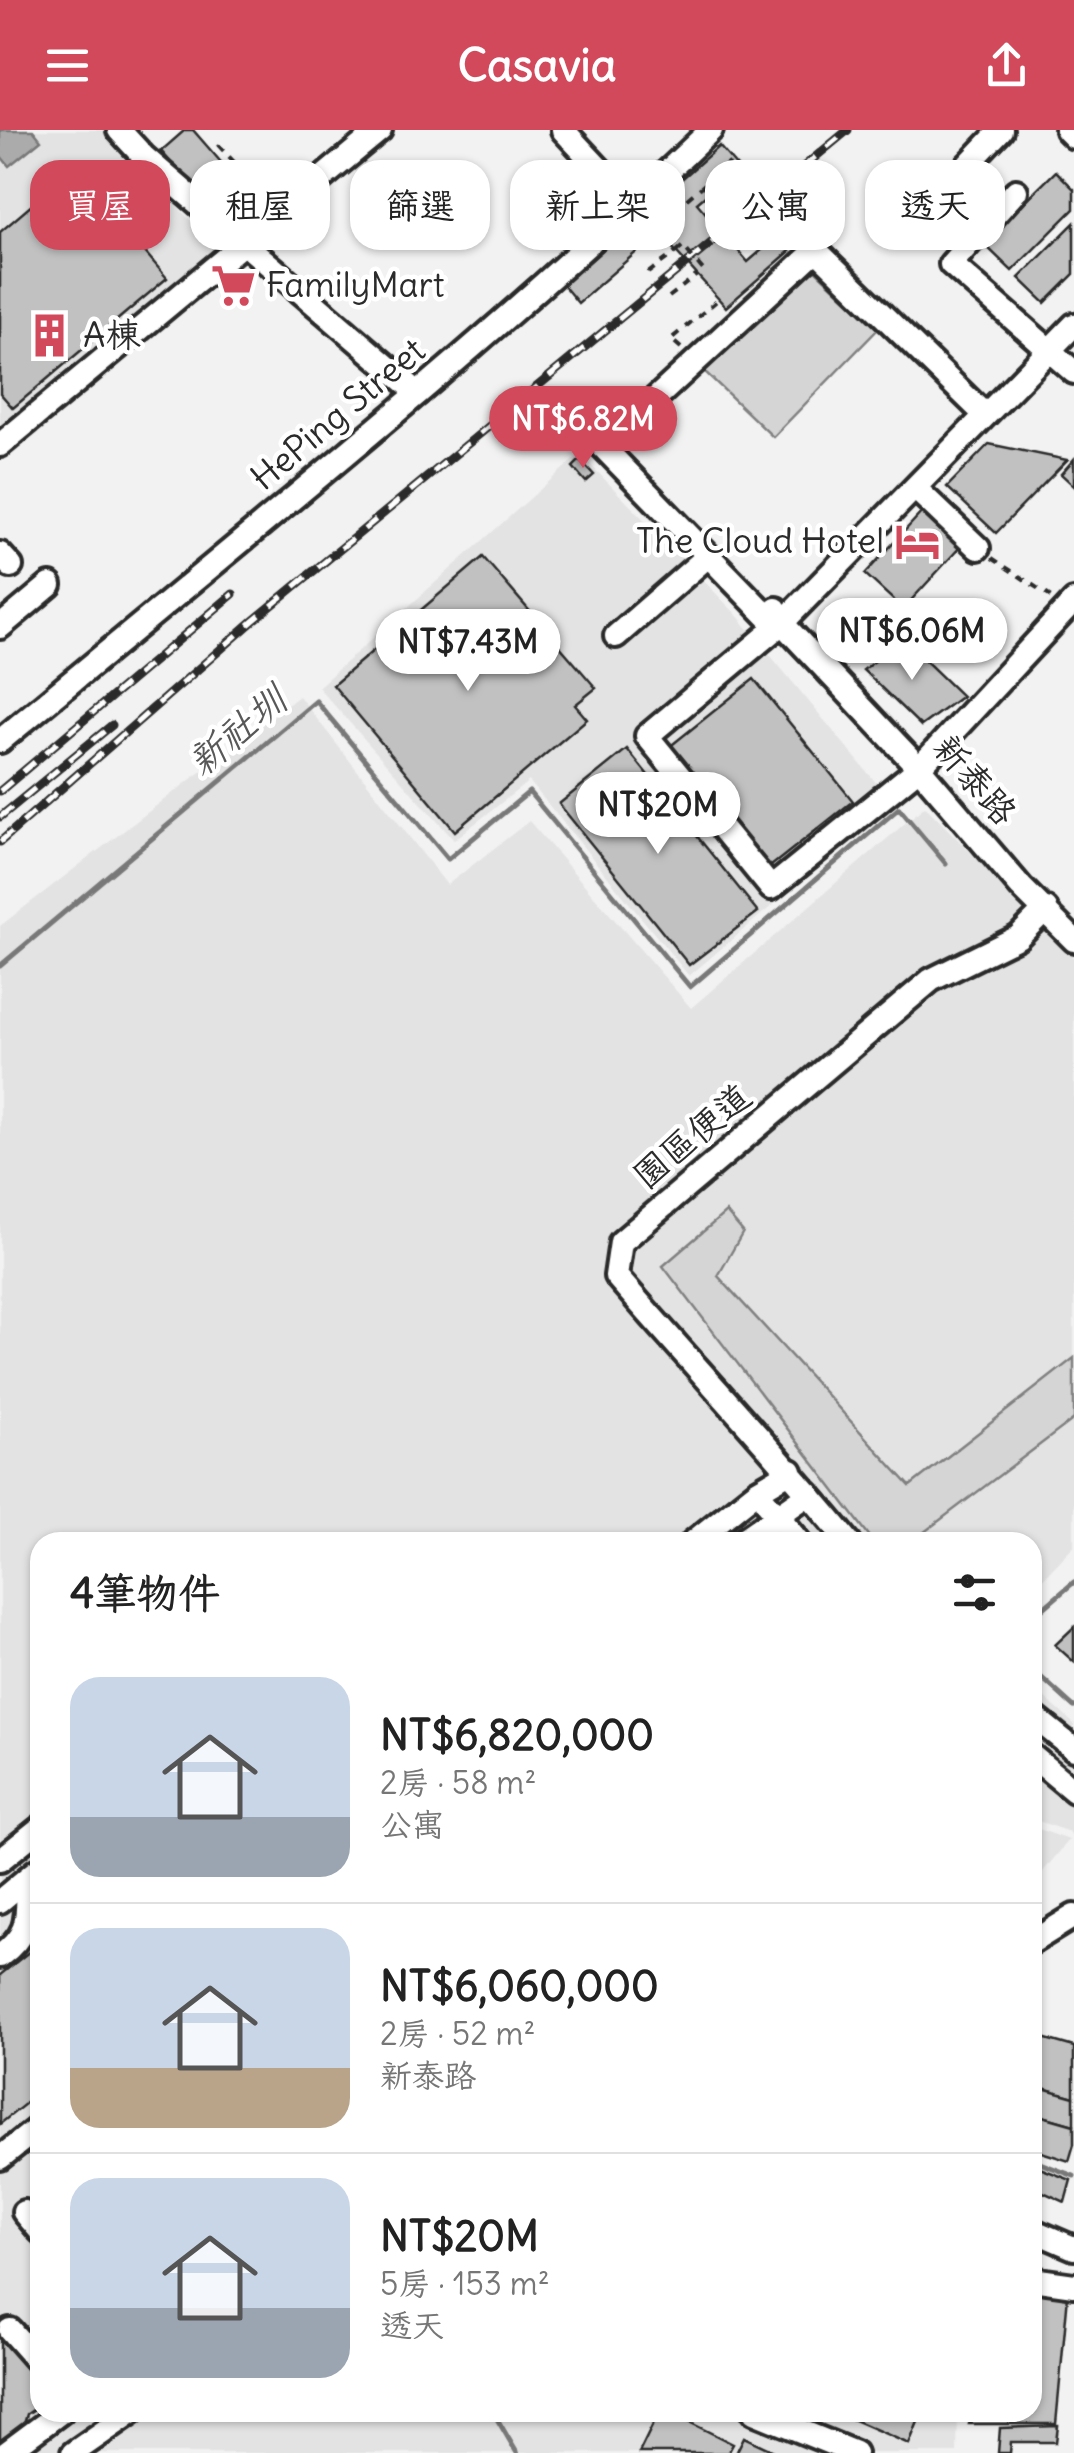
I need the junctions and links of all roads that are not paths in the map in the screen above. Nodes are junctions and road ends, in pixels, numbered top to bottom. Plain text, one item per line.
1 (119, 130) edge
2 (380, 130) edge
3 (563, 130) edge
4 (712, 130) edge
5 (1001, 130) edge
6 (1067, 130) edge
7 (1074, 137) edge
8 (591, 160) edge
9 (681, 160) edge
10 (972, 160) edge
11 (330, 172) edge
12 (1016, 191) dead end
13 (190, 197) edge
14 (237, 250) edge
15 (251, 250) edge
16 (583, 250) edge
17 (1074, 324) edge
18 (1048, 350) junction
19 (1074, 372) edge
20 (418, 394) junction
21 (985, 416) junction
22 (0, 445) edge
23 (915, 488) junction
24 (978, 548) road end
25 (708, 556) junction
26 (50, 585) dead end
27 (1072, 607) edge
28 (782, 623) junction
29 (0, 625) edge
30 (616, 636) dead end
31 (0, 741) edge
32 (920, 768) junction
33 (1046, 910) junction
34 (1074, 940) edge
35 (791, 1471) junction
36 (757, 1491) junction
37 (809, 1494) junction
38 (777, 1515) junction
39 (705, 1532) edge
40 (754, 1532) edge
41 (791, 1532) edge
42 (841, 1532) edge
43 (1042, 1723) edge
44 (1052, 1731) junction
45 (1042, 1744) edge
46 (1074, 1749) edge
47 (1042, 1764) edge
48 (1074, 1790) edge
49 (30, 1836) edge
50 (0, 1860) edge
51 (30, 1876) edge
52 (30, 1900) edge
53 (0, 1901) edge
54 (1074, 1916) edge
55 (1042, 1936) edge
56 (0, 1956) edge
57 (30, 2134) edge
58 (0, 2158) edge
59 (24, 2212) dead end
60 (30, 2219) edge
61 (1042, 2234) edge
62 (1074, 2248) edge
63 (1042, 2281) edge
64 (1074, 2285) edge
65 (10, 2330) dead end
66 (30, 2353) edge
67 (47, 2422) edge
68 (62, 2422) edge
69 (99, 2422) edge
70 (778, 2422) edge
71 (77, 2450) edge
72 (850, 2452) edge
73 (6, 2453) edge

1 - 13 street
2 - 11 street
3 - 8 street
4 - 9 street, HePing Street
5 - 10 street
6 - 7 street
12 - 18 street
14 - 22 street
15 - 20 street
16 - 20 street, HePing Street
17 - 18 street
18 - 19 street
18 - 21 street
20 - 31 street, HePing Street
21 - 23 street
21 - 25 street, 新泰路
23 - 24 street
23 - 28 street
25 - 28 street, 新泰路
25 - 30 street
26 - 29 street
27 - 32 street
28 - 32 street, 新泰路
28 - 32 street
32 - 33 street, 新泰路
33 - 34 street, 新泰路
33 - 35 street, 園區便道
35 - 36 street
35 - 37 street
36 - 38 street
36 - 39 street
37 - 38 street
37 - 42 street
38 - 40 street
38 - 41 street
43 - 44 street
44 - 45 street
44 - 46 street
47 - 48 street
49 - 50 street
51 - 53 street
52 - 56 street
54 - 55 street
57 - 58 street
59 - 60 street
61 - 62 street
63 - 64 street
65 - 66 street
67 - 73 street
68 - 71 street
69 - 71 street
70 - 72 street

